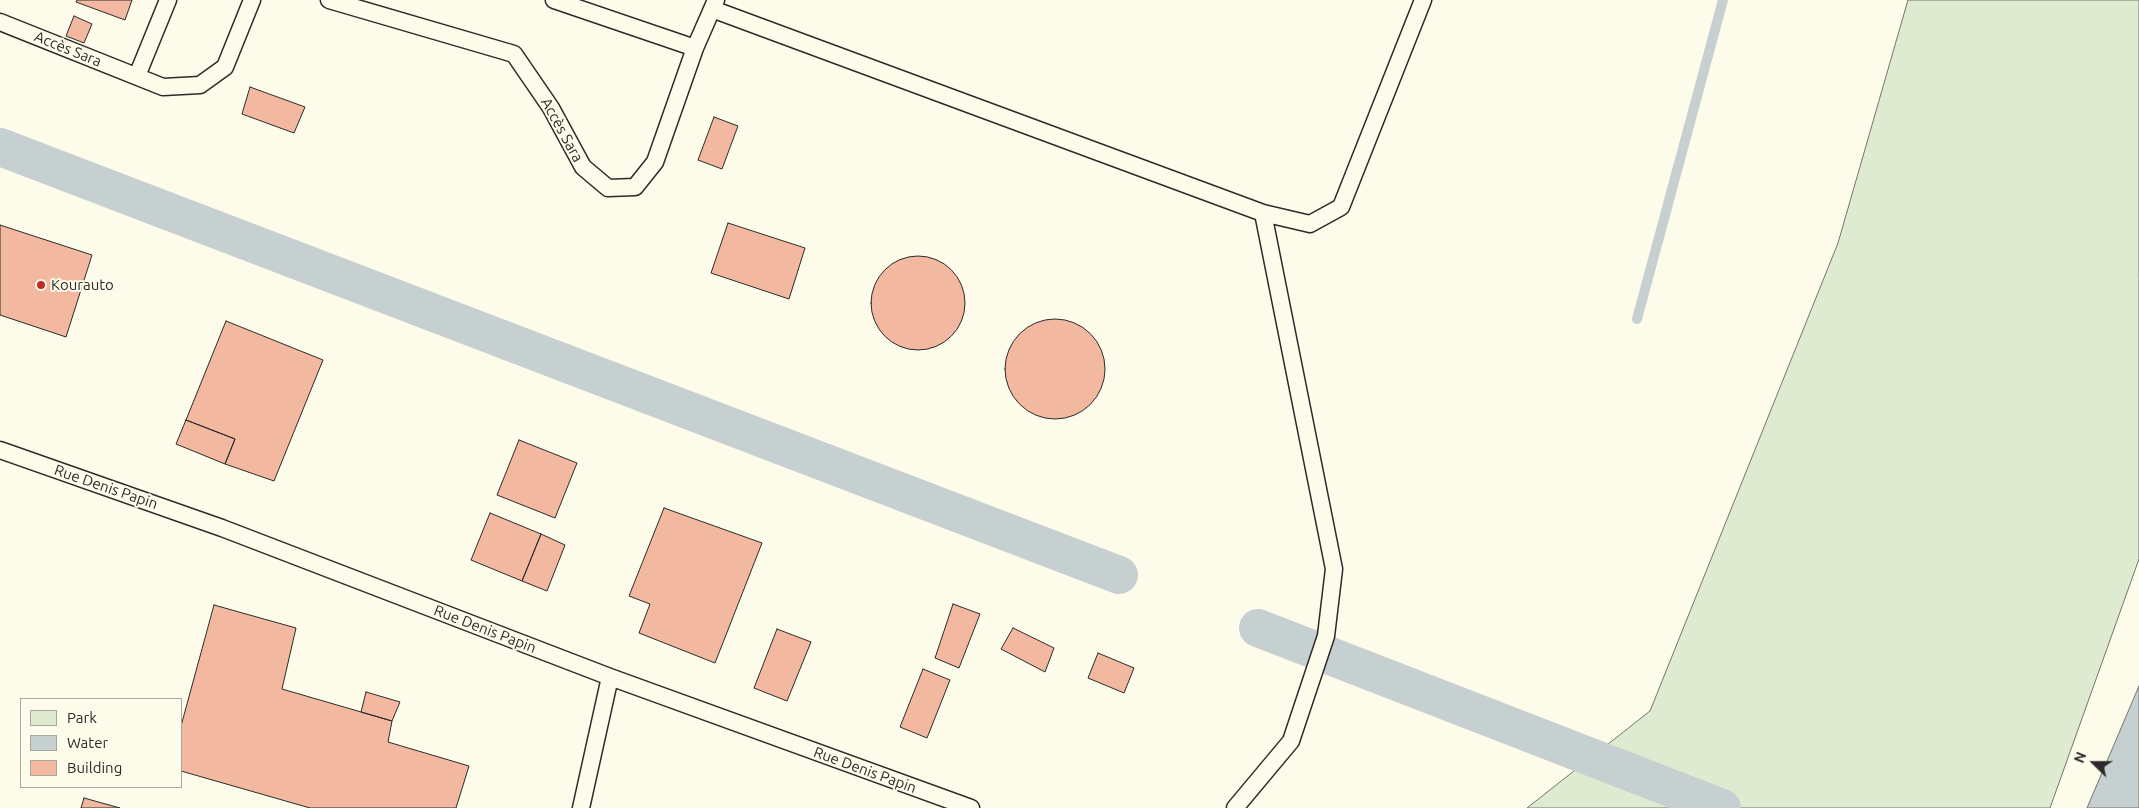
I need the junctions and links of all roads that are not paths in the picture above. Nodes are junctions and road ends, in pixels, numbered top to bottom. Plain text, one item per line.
1 (168, 0) edge
2 (252, 0) edge
3 (329, 0) edge
4 (554, 0) edge
5 (1424, 0) edge
6 (714, 5) edge
7 (0, 22) edge
8 (695, 48) junction
9 (137, 76) junction
10 (1263, 213) junction
11 (0, 450) edge
12 (610, 677) junction
13 (581, 808) edge
14 (971, 808) edge
15 (1235, 808) edge

1 - 9 lane
2 - 9 lane, Accès Sara
3 - 8 lane, Accès Sara
4 - 8 lane
5 - 10 lane
6 - 8 lane, Accès Sara
6 - 10 lane
7 - 9 lane, Accès Sara
10 - 15 lane
11 - 12 lane, Rue Denis Papin
12 - 13 lane
12 - 14 lane, Rue Denis Papin

